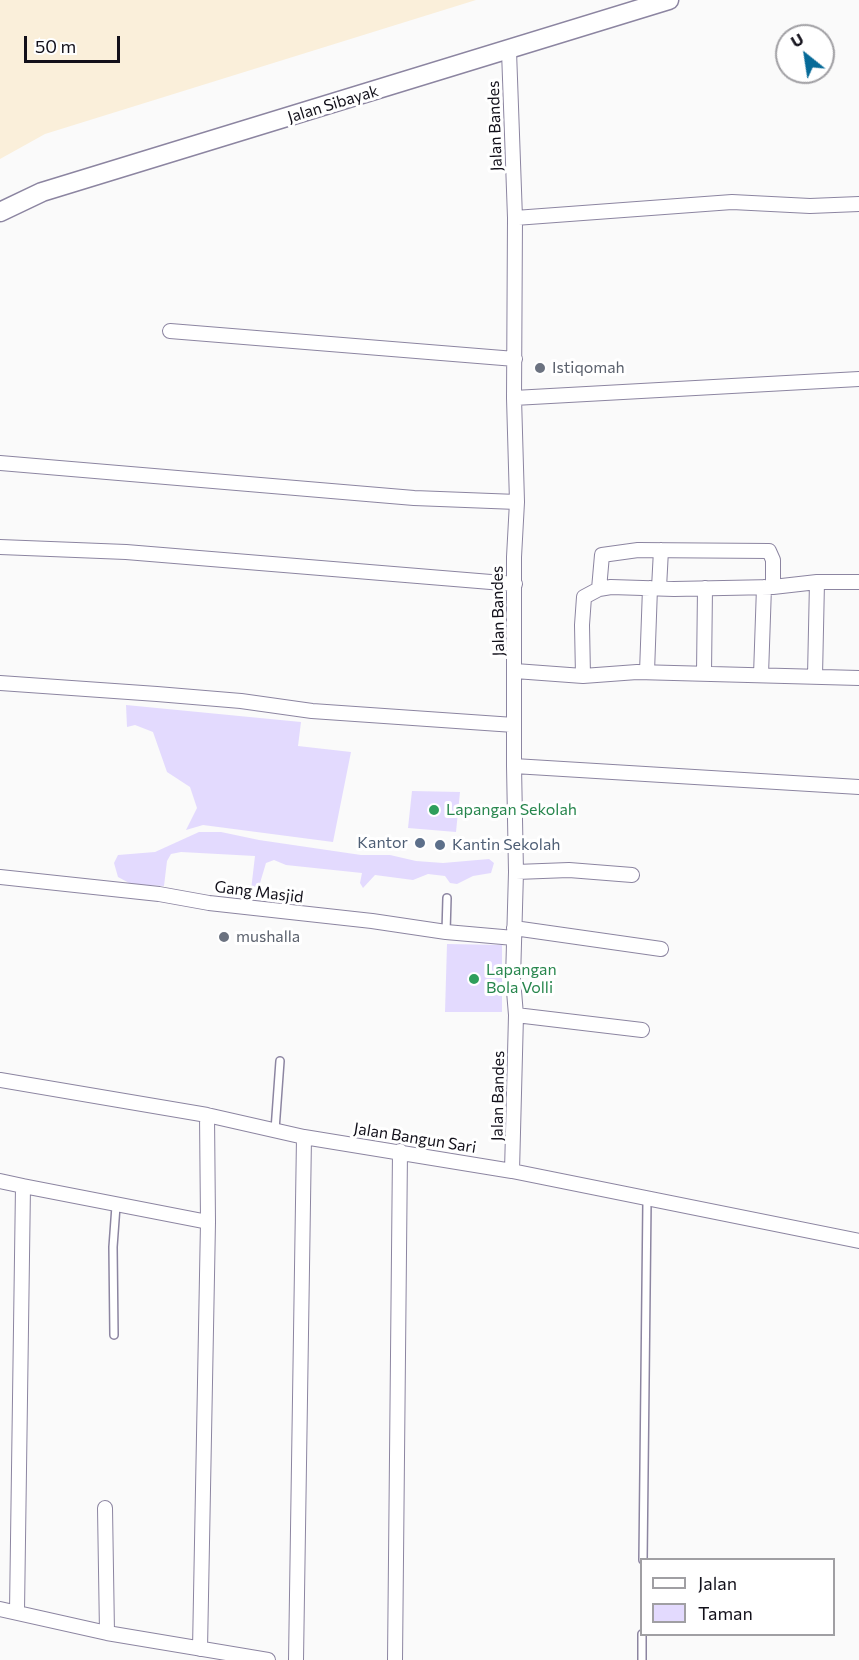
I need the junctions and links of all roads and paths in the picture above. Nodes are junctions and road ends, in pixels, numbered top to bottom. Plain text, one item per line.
1 (669, 0) edge
2 (509, 51) junction
3 (859, 204) edge
4 (0, 212) edge
5 (515, 218) junction
6 (170, 331) dead end
7 (515, 359) junction
8 (859, 379) edge
9 (514, 398) junction
10 (0, 463) edge
11 (517, 502) junction
12 (0, 547) edge
13 (661, 550) junction
14 (817, 582) junction
15 (859, 582) edge
16 (515, 584) junction
17 (768, 587) junction
18 (655, 588) junction
19 (705, 588) junction
20 (599, 589) junction
21 (515, 671) junction
22 (647, 672) junction
23 (704, 674) junction
24 (761, 675) junction
25 (583, 676) junction
26 (814, 676) junction
27 (859, 678) edge
28 (0, 684) edge
29 (514, 725) junction
30 (514, 766) junction
31 (859, 786) edge
32 (516, 872) junction
33 (632, 875) dead end
34 (0, 878) edge
35 (447, 898) dead end
36 (446, 932) junction
37 (514, 933) junction
38 (661, 949) dead end
39 (516, 1015) junction
40 (642, 1029) dead end
41 (280, 1061) dead end
42 (0, 1080) edge
43 (207, 1115) junction
44 (275, 1130) junction
45 (304, 1137) junction
46 (400, 1151) junction
47 (512, 1171) junction
48 (0, 1181) edge
49 (23, 1186) junction
50 (647, 1201) junction
51 (116, 1206) junction
52 (208, 1222) junction
53 (859, 1241) edge
54 (114, 1335) dead end
55 (105, 1508) dead end
56 (643, 1558) edge
57 (0, 1609) edge
58 (17, 1611) junction
59 (107, 1633) junction
60 (642, 1636) edge
61 (200, 1649) junction
62 (268, 1660) edge
63 (296, 1660) edge
64 (395, 1660) edge
65 (642, 1660) edge

1 - 2 street, Jalan Sibayak
2 - 4 street, Jalan Sibayak
2 - 5 street, Jalan Bandes
3 - 5 street
5 - 7 street, Jalan Bandes
6 - 7 street
7 - 9 street, Jalan Bandes
8 - 9 street
9 - 11 street, Jalan Bandes
10 - 11 street
11 - 16 street, Jalan Bandes
12 - 16 street
13 - 17 street
13 - 18 street
13 - 20 street
14 - 15 street
14 - 17 street
14 - 26 street
16 - 21 street, Jalan Bandes
17 - 19 street
17 - 24 street
18 - 19 street
18 - 20 street
18 - 22 street
19 - 23 street
20 - 25 street
21 - 25 street
21 - 29 street, Jalan Bandes
22 - 23 street
22 - 25 street
23 - 24 street
24 - 26 street
26 - 27 street
28 - 29 street
29 - 30 street, Jalan Bandes
30 - 31 street
30 - 32 street, Jalan Bandes
32 - 33 street
32 - 37 street, Jalan Bandes
34 - 36 street, Gang Masjid
35 - 36 lane
36 - 37 street, Gang Masjid
37 - 38 street, Gang Masjid
37 - 39 street, Jalan Bandes
39 - 40 street
39 - 47 street, Jalan Bandes
41 - 44 lane
42 - 43 street, Jalan Bangun Sari
43 - 44 street, Jalan Bangun Sari
43 - 52 street
44 - 45 street, Jalan Bangun Sari
45 - 46 street, Jalan Bangun Sari
45 - 63 street
46 - 47 street, Jalan Bangun Sari
46 - 64 street
47 - 50 street, Jalan Bangun Sari
48 - 49 street
49 - 51 street
49 - 58 street
50 - 53 street, Jalan Bangun Sari
50 - 56 lane
51 - 52 street
51 - 54 lane
52 - 61 street
55 - 59 street
57 - 58 street
58 - 59 street
59 - 61 street
60 - 65 lane
61 - 62 street

